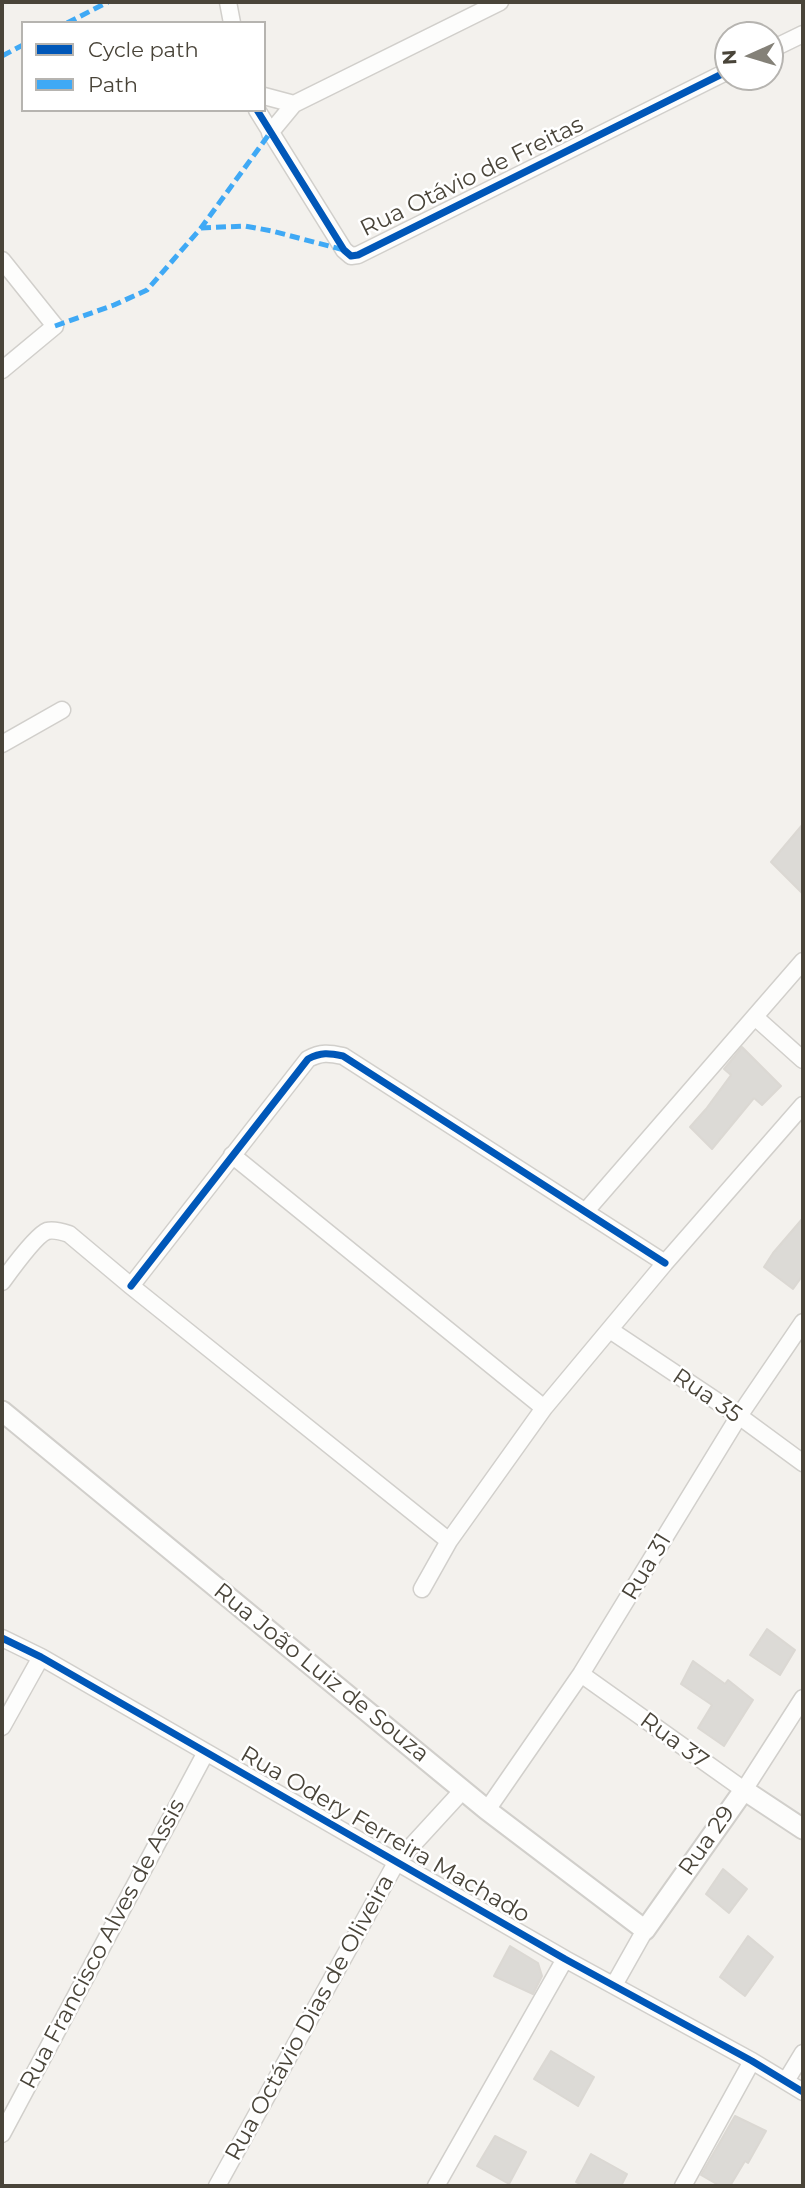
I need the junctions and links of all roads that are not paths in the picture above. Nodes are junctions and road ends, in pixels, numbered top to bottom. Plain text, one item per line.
1 (228, 2) edge
2 (500, 2) edge
3 (232, 21) edge
4 (803, 34) edge
5 (784, 43) edge
6 (714, 78) edge
7 (266, 97) edge
8 (294, 104) junction
9 (258, 112) edge
10 (270, 133) junction
11 (2, 260) edge
12 (2, 370) edge
13 (62, 710) dead end
14 (2, 744) edge
15 (803, 961) edge
16 (755, 1017) junction
17 (803, 1060) edge
18 (803, 1105) edge
19 (232, 1155) junction
20 (585, 1212) junction
21 (665, 1263) junction
22 (2, 1282) edge
23 (131, 1286) junction
24 (803, 1322) edge
25 (610, 1331) junction
26 (544, 1408) junction
27 (2, 1411) edge
28 (739, 1416) junction
29 (803, 1463) edge
30 (449, 1541) junction
31 (422, 1589) dead end
32 (2, 1638) edge
33 (41, 1657) junction
34 (581, 1674) junction
35 (803, 1698) edge
36 (2, 1727) edge
37 (205, 1754) junction
38 (463, 1790) junction
39 (744, 1790) junction
40 (487, 1810) junction
41 (803, 1829) edge
42 (396, 1863) junction
43 (645, 1930) junction
44 (565, 1959) junction
45 (614, 1985) junction
46 (803, 2053) edge
47 (752, 2061) junction
48 (786, 2081) junction
49 (803, 2092) edge
50 (2, 2134) edge
51 (217, 2186) edge
52 (436, 2186) edge
53 (683, 2186) edge

1 - 3 street
2 - 8 street
4 - 5 street
6 - 10 street, Rua Otávio de Freitas
7 - 8 street
8 - 10 street
9 - 10 street, Rua Otávio de Freitas
11 - 12 street
13 - 14 street
15 - 16 street
16 - 17 street
16 - 20 street
18 - 21 street
19 - 20 street
19 - 23 street
19 - 26 street
20 - 21 street
21 - 25 street
22 - 23 street
23 - 30 street
24 - 28 street, Rua 31
25 - 26 street
25 - 28 street, Rua 35
26 - 30 street
27 - 38 street, Rua João Luiz de Souza
28 - 29 street, Rua 35
28 - 34 street, Rua 31
30 - 31 street
32 - 33 street, Rua Odery Ferreira Machado
33 - 36 street
33 - 37 street, Rua Odery Ferreira Machado
34 - 39 street, Rua 37
34 - 40 street, Rua 31
35 - 39 street, Rua 29
37 - 42 street, Rua Odery Ferreira Machado
37 - 50 street, Rua Francisco Alves de Assis
38 - 40 street, Rua João Luiz de Souza
38 - 42 street, Rua Octávio Dias de Oliveira
39 - 41 street, Rua 37
39 - 43 street, Rua 29
40 - 43 street, Rua João Luiz de Souza
42 - 44 street, Rua Odery Ferreira Machado
42 - 51 street, Rua Octávio Dias de Oliveira
43 - 45 street, Rua 29
44 - 45 street, Rua Odery Ferreira Machado
44 - 52 street
45 - 47 street, Rua Odery Ferreira Machado
46 - 48 street
47 - 48 street
47 - 53 street
48 - 49 street

